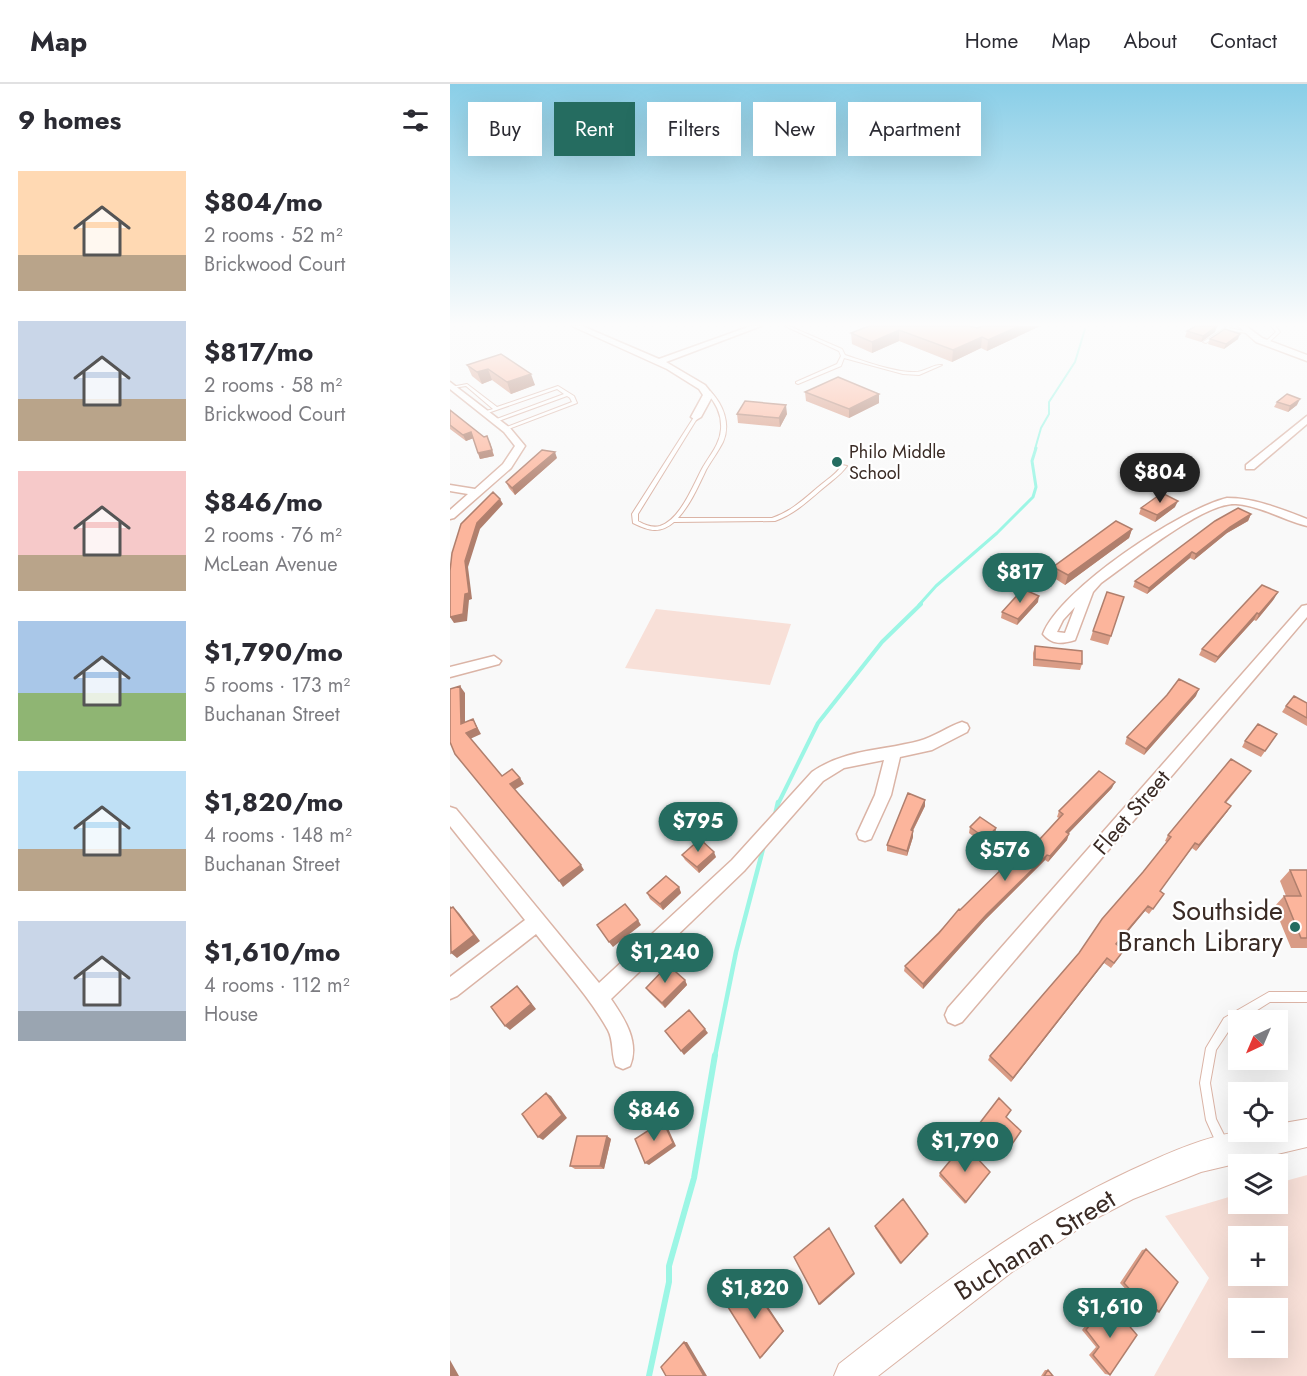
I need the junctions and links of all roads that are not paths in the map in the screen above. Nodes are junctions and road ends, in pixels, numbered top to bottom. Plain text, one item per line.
1 (451, 386) edge
2 (469, 386) edge
3 (703, 386) edge
4 (708, 392) junction
5 (568, 394) junction
6 (496, 409) junction
7 (485, 413) junction
8 (696, 417) joint
9 (1306, 420) edge
10 (495, 421) junction
11 (506, 429) junction
12 (844, 466) dead end
13 (1250, 467) dead end
14 (450, 488) edge
15 (476, 492) junction
16 (450, 516) edge
17 (675, 520) junction
18 (1307, 523) edge
19 (1087, 593) dead end
20 (1307, 609) edge
21 (494, 662) dead end
22 (450, 672) edge
23 (962, 728) dead end
24 (893, 752) junction
25 (450, 814) edge
26 (865, 834) dead end
27 (537, 922) junction
28 (450, 989) edge
29 (598, 997) junction
30 (1307, 997) edge
31 (955, 1015) dead end
32 (623, 1059) dead end
33 (1307, 1133) edge
34 (1225, 1149) junction
35 (850, 1376) edge

1 - 7 street
2 - 6 lane
3 - 4 street
4 - 8 street
4 - 17 lane
5 - 6 lane
5 - 10 lane
5 - 11 lane
6 - 7 lane
7 - 10 street
8 - 17 lane
9 - 13 street
10 - 11 street
11 - 15 street
12 - 17 lane
14 - 15 street
15 - 16 street
18 - 19 street
20 - 31 street, Fleet Street
21 - 22 street
23 - 24 street
24 - 26 street
24 - 29 street
25 - 27 street
27 - 28 street
27 - 29 street
29 - 32 street
30 - 34 lane
33 - 34 street, Buchanan Street
34 - 35 street, Buchanan Street

